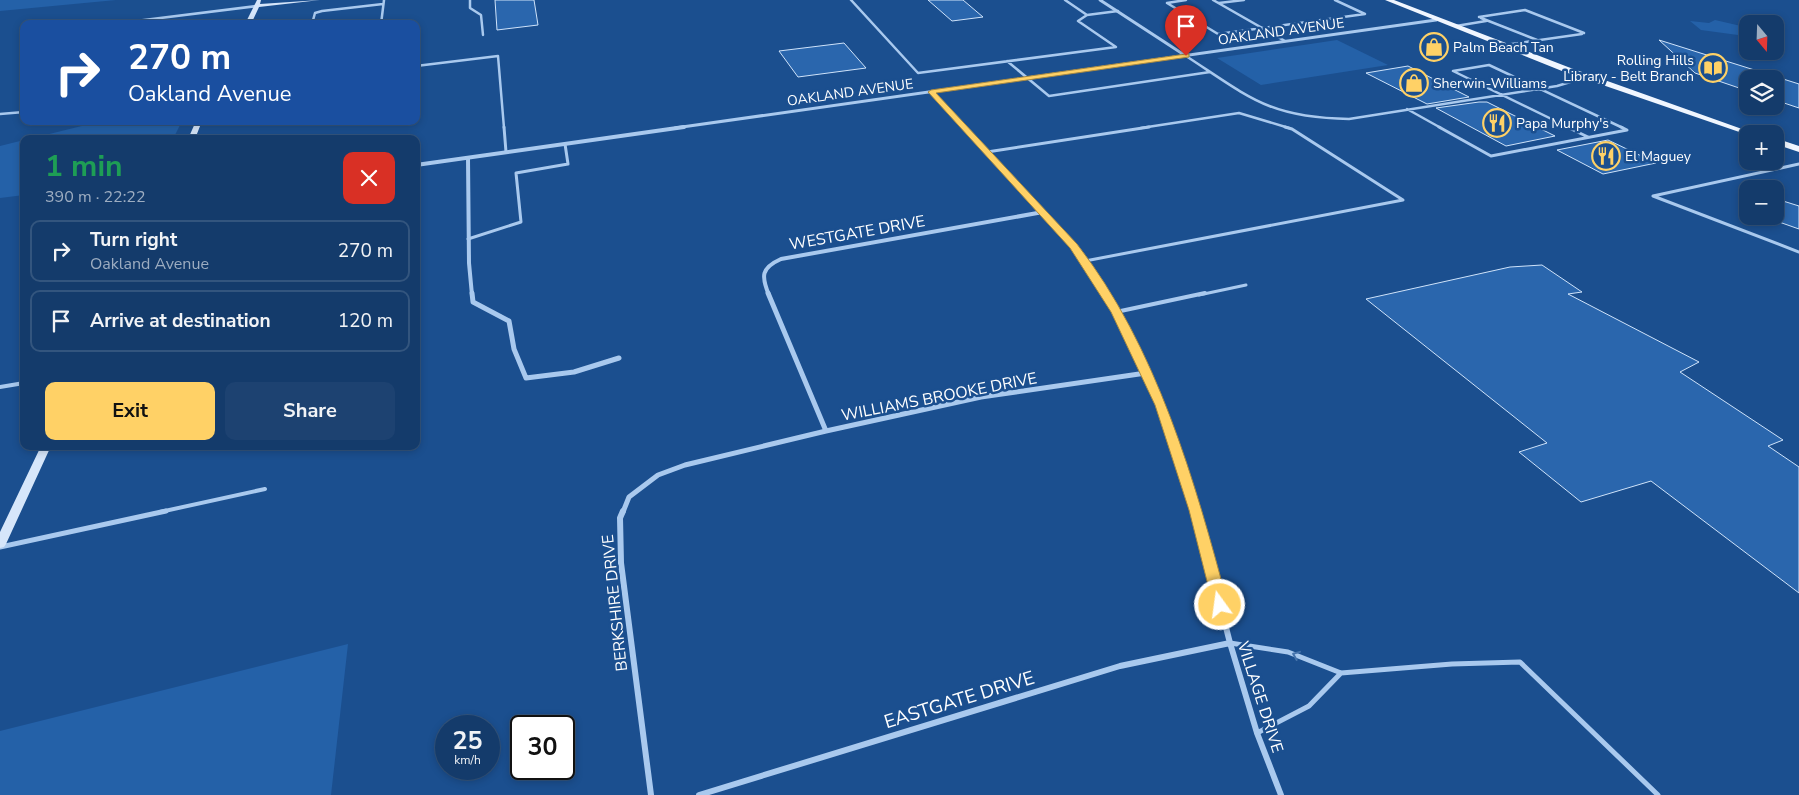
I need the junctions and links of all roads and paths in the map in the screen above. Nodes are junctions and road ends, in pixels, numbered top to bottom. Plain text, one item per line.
1 (260, 0) edge
2 (317, 0) edge
3 (384, 0) edge
4 (470, 0) edge
5 (851, 0) edge
6 (1065, 0) edge
7 (1100, 0) edge
8 (1186, 0) edge
9 (1213, 0) edge
10 (1244, 0) edge
11 (1335, 0) edge
12 (1388, 0) edge
13 (1219, 3) junction
14 (383, 4) junction
15 (257, 6) junction
16 (1118, 11) junction
17 (1087, 15) junction
18 (144, 20) edge
19 (250, 20) edge
20 (313, 20) edge
21 (381, 20) edge
22 (1436, 20) junction
23 (1488, 20) junction
24 (1452, 26) junction
25 (1263, 28) junction
26 (483, 36) dead end
27 (1537, 40) junction
28 (1285, 42) junction
29 (1503, 46) junction
30 (1186, 56) junction
31 (1007, 61) junction
32 (420, 66) edge
33 (1210, 72) junction
34 (1587, 77) junction
35 (1028, 78) junction
36 (1539, 89) junction
37 (931, 92) junction
38 (1501, 95) junction
39 (1407, 110) junction
40 (20, 112) edge
41 (0, 114) edge
42 (1739, 130) edge
43 (1588, 138) junction
44 (565, 144) junction
45 (1784, 144) edge
46 (1798, 149) edge
47 (506, 152) junction
48 (987, 152) junction
49 (468, 158) junction
50 (420, 164) edge
51 (1799, 164) edge
52 (1043, 212) junction
53 (468, 239) junction
54 (1799, 252) edge
55 (1085, 261) junction
56 (1246, 285) dead end
57 (1116, 312) junction
58 (619, 358) dead end
59 (1146, 373) junction
60 (20, 384) edge
61 (0, 387) edge
62 (826, 431) junction
63 (44, 450) edge
64 (265, 489) dead end
65 (0, 546) edge
66 (1230, 643) junction
67 (1341, 673) junction
68 (1258, 733) junction
69 (651, 795) edge
70 (699, 795) edge
71 (1281, 795) edge
72 (1658, 795) edge

1 - 15 street
2 - 15 street
3 - 14 lane
4 - 26 lane
5 - 31 lane
6 - 17 lane
7 - 16 street
8 - 25 lane
9 - 13 lane
10 - 13 lane
11 - 25 lane
12 - 22 main road
13 - 25 lane
14 - 20 lane
14 - 21 lane
15 - 18 lane
15 - 19 street
16 - 17 lane
16 - 30 street
17 - 31 lane
22 - 24 main road
22 - 28 street, OAKLAND AVENUE
23 - 24 lane
23 - 27 lane
23 - 27 lane
24 - 29 main road
25 - 28 lane
27 - 29 lane
28 - 30 street, OAKLAND AVENUE
29 - 34 main road
30 - 33 lane
30 - 35 street, OAKLAND AVENUE
31 - 35 lane
32 - 47 lane
33 - 35 lane
33 - 39 lane
34 - 36 lane
34 - 42 main road
35 - 37 street, OAKLAND AVENUE
36 - 38 lane
36 - 38 lane
36 - 43 lane
37 - 44 street, OAKLAND AVENUE
37 - 48 street, VILLAGE DRIVE
38 - 39 lane
38 - 43 lane
39 - 43 lane
40 - 41 lane
44 - 47 street, OAKLAND AVENUE
44 - 53 lane
45 - 46 main road
47 - 49 street, OAKLAND AVENUE
48 - 52 street, VILLAGE DRIVE
48 - 55 lane
49 - 50 street, OAKLAND AVENUE
49 - 53 street
51 - 54 lane
52 - 55 street, VILLAGE DRIVE
52 - 62 street, WESTGATE DRIVE
53 - 58 street
55 - 57 street, VILLAGE DRIVE
56 - 57 lane
57 - 59 street, VILLAGE DRIVE
59 - 62 street, WILLIAMS BROOKE DRIVE
59 - 66 street, VILLAGE DRIVE
60 - 61 lane
62 - 69 street, BERKSHIRE DRIVE
63 - 65 street
64 - 65 lane
67 -> 66 lane
66 - 68 street, VILLAGE DRIVE
66 - 70 street, EASTGATE DRIVE
67 - 68 lane
67 - 72 lane
68 - 71 street, VILLAGE DRIVE

